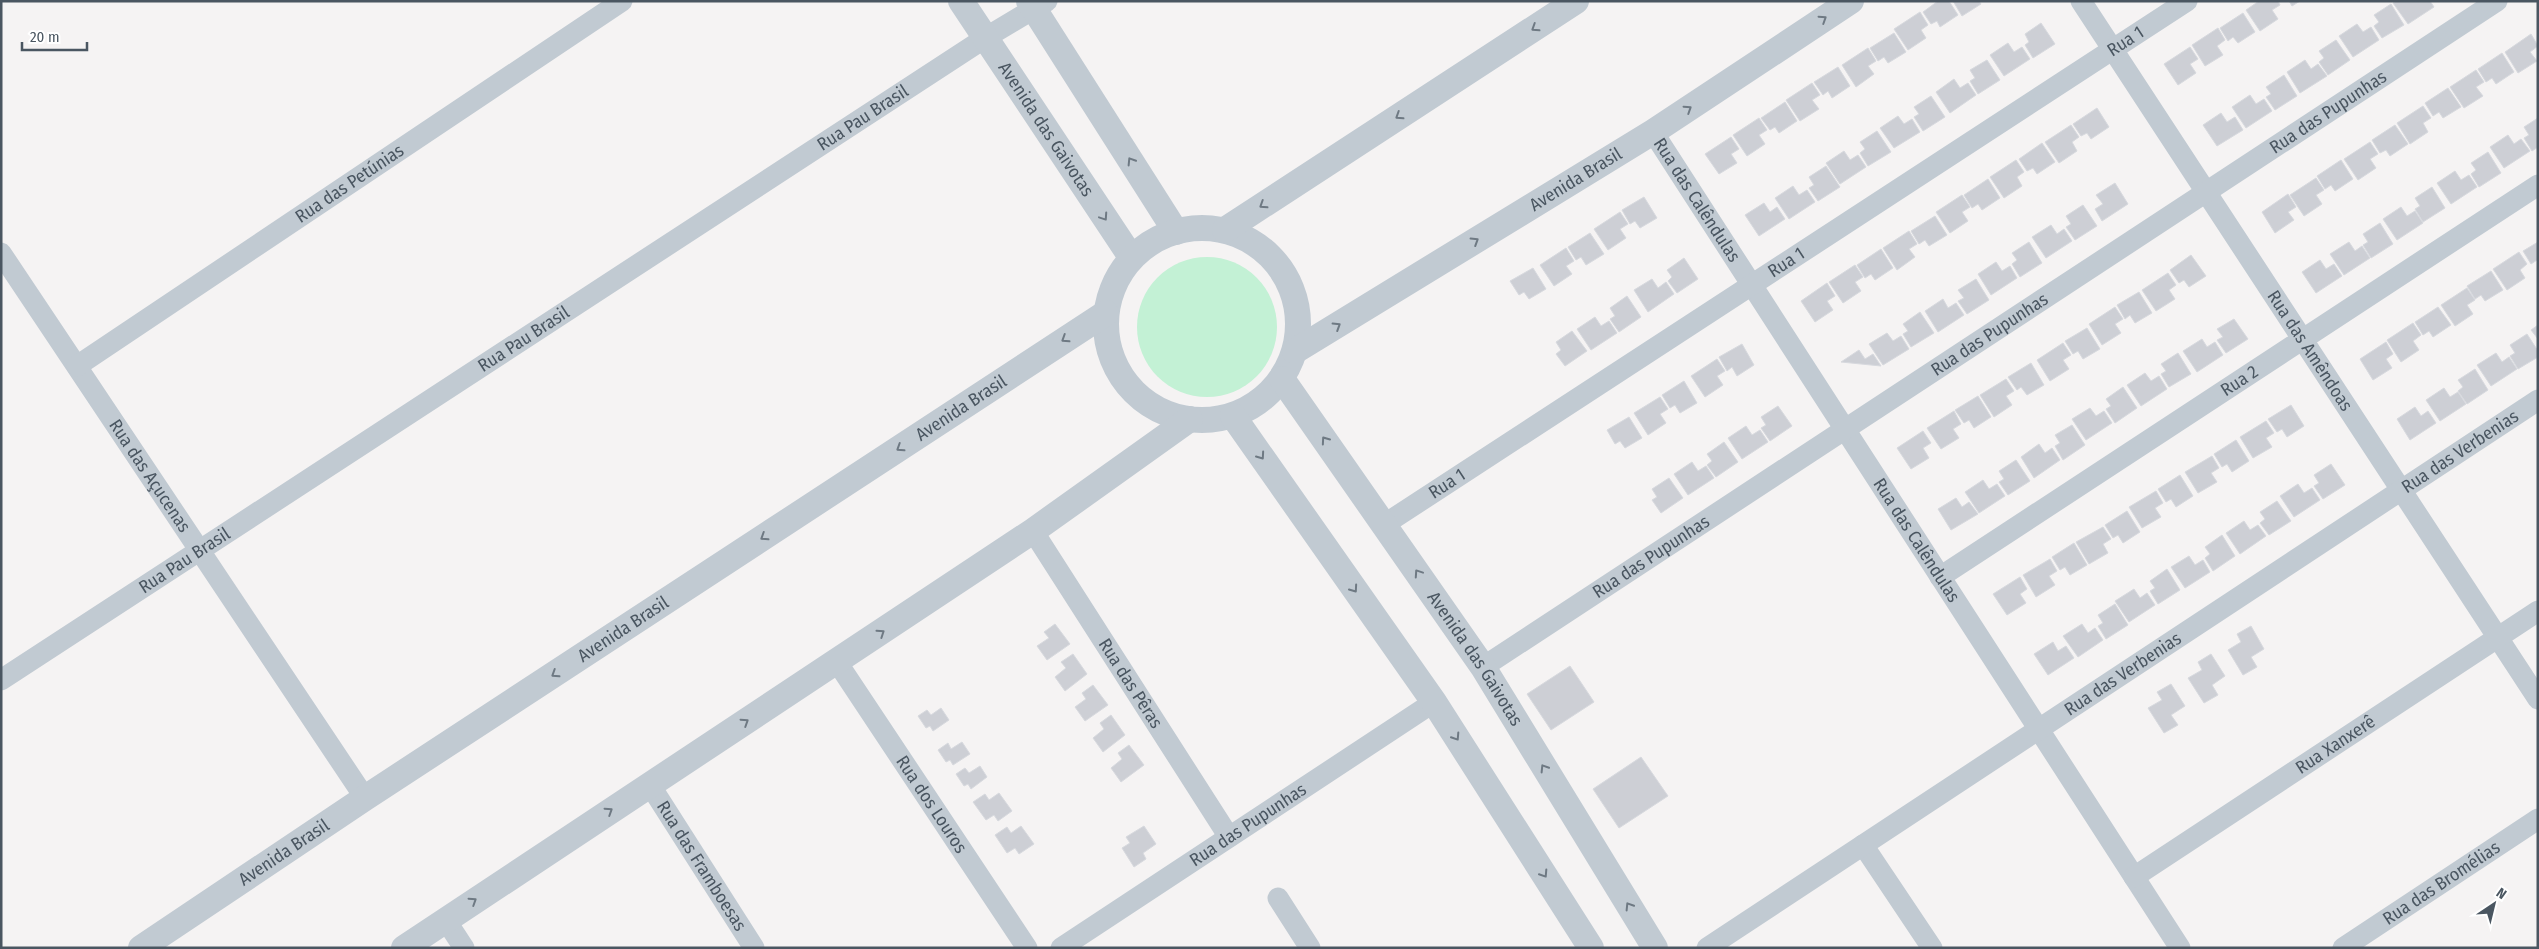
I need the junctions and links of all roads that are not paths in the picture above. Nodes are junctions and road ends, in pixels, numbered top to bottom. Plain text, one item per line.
1 (622, 1) edge
2 (961, 1) edge
3 (1576, 1) edge
4 (1851, 1) edge
5 (2082, 1) edge
6 (2187, 1) edge
7 (2497, 1) edge
8 (1037, 4) edge
9 (986, 38) junction
10 (2113, 50) junction
11 (1653, 132) junction
12 (2538, 185) edge
13 (2207, 192) junction
14 (1225, 230) junction
15 (1176, 232) junction
16 (1, 253) edge
17 (1131, 257) junction
18 (1752, 285) junction
19 (1106, 313) junction
20 (2303, 339) junction
21 (1295, 351) junction
22 (77, 366) junction
23 (1282, 380) junction
24 (2538, 400) edge
25 (1233, 416) junction
26 (1190, 419) junction
27 (1844, 430) junction
28 (2402, 490) junction
29 (1385, 524) junction
30 (1032, 531) junction
31 (200, 551) junction
32 (1940, 578) junction
33 (2538, 611) edge
34 (2498, 638) junction
35 (837, 662) junction
36 (1483, 667) junction
37 (1, 680) edge
38 (2538, 699) edge
39 (1434, 702) junction
40 (2038, 730) junction
41 (650, 785) junction
42 (365, 798) junction
43 (2538, 819) edge
44 (1229, 837) junction
45 (1864, 845) junction
46 (2134, 878) junction
47 (1278, 898) dead end
48 (445, 920) junction
49 (141, 948) edge
50 (404, 948) edge
51 (464, 948) edge
52 (754, 948) edge
53 (1027, 948) edge
54 (1062, 948) edge
55 (1310, 948) edge
56 (1591, 948) edge
57 (1655, 948) edge
58 (1707, 948) edge
59 (1932, 948) edge
60 (2180, 948) edge
61 (2343, 948) edge

1 - 22 street, Rua das Petúnias
2 - 9 street, Avenida das Gaivotas
3 -> 14 street
11 -> 4 street, Avenida Brasil
5 - 10 street, Rua das Amêndoas
6 - 10 street, Rua 1
7 - 13 street, Rua das Pupunhas
8 - 9 street, Rua Pau Brasil
15 -> 8 street
9 -> 17 street, Avenida das Gaivotas
9 - 31 street, Rua Pau Brasil
10 - 13 street, Rua das Amêndoas
10 - 18 street, Rua 1
11 - 18 street, Rua das Calêndulas
21 -> 11 street, Avenida Brasil
12 - 20 street, Rua 2
13 - 20 street, Rua das Amêndoas
13 - 27 street, Rua das Pupunhas
14 - 15 street
14 - 21 street
15 - 17 street
16 - 22 street, Rua das Açucenas
17 - 19 street
18 - 27 street, Rua das Calêndulas
18 - 29 street, Rua 1
19 - 26 street
19 -> 42 street, Avenida Brasil
20 - 28 street, Rua das Amêndoas
20 - 32 street, Rua 2
21 - 23 street
22 - 31 street, Rua das Açucenas
23 - 25 street
29 -> 23 street, Avenida das Gaivotas
24 - 28 street, Rua das Verbenias
25 - 26 street
25 -> 39 street
26 - 30 street
27 - 32 street, Rua das Calêndulas
27 - 36 street, Rua das Pupunhas
28 - 34 street, Rua das Amêndoas
28 - 40 street, Rua das Verbenias
36 -> 29 street, Avenida das Gaivotas
35 -> 30 street
30 - 44 street, Rua das Pêras
31 - 37 street, Rua Pau Brasil
31 - 42 street, Rua das Açucenas
32 - 40 street, Rua das Calêndulas
33 - 34 street, Rua Xanxerê
34 - 38 street, Rua das Amêndoas
34 - 46 street, Rua Xanxerê
41 -> 35 street
35 - 53 street, Rua dos Louros
57 -> 36 street, Avenida das Gaivotas
39 - 44 street, Rua das Pupunhas
39 -> 56 street
40 - 45 street, Rua das Verbenias
40 - 46 street, Rua das Calêndulas
48 -> 41 street
41 - 52 street, Rua das Framboesas
42 - 49 street, Avenida Brasil
43 - 61 street, Rua das Bromélias
44 - 54 street, Rua das Pupunhas
45 - 58 street, Rua das Verbenias
45 - 59 street
46 - 60 street, Rua das Calêndulas
47 - 55 street
48 - 50 street
48 - 51 street

